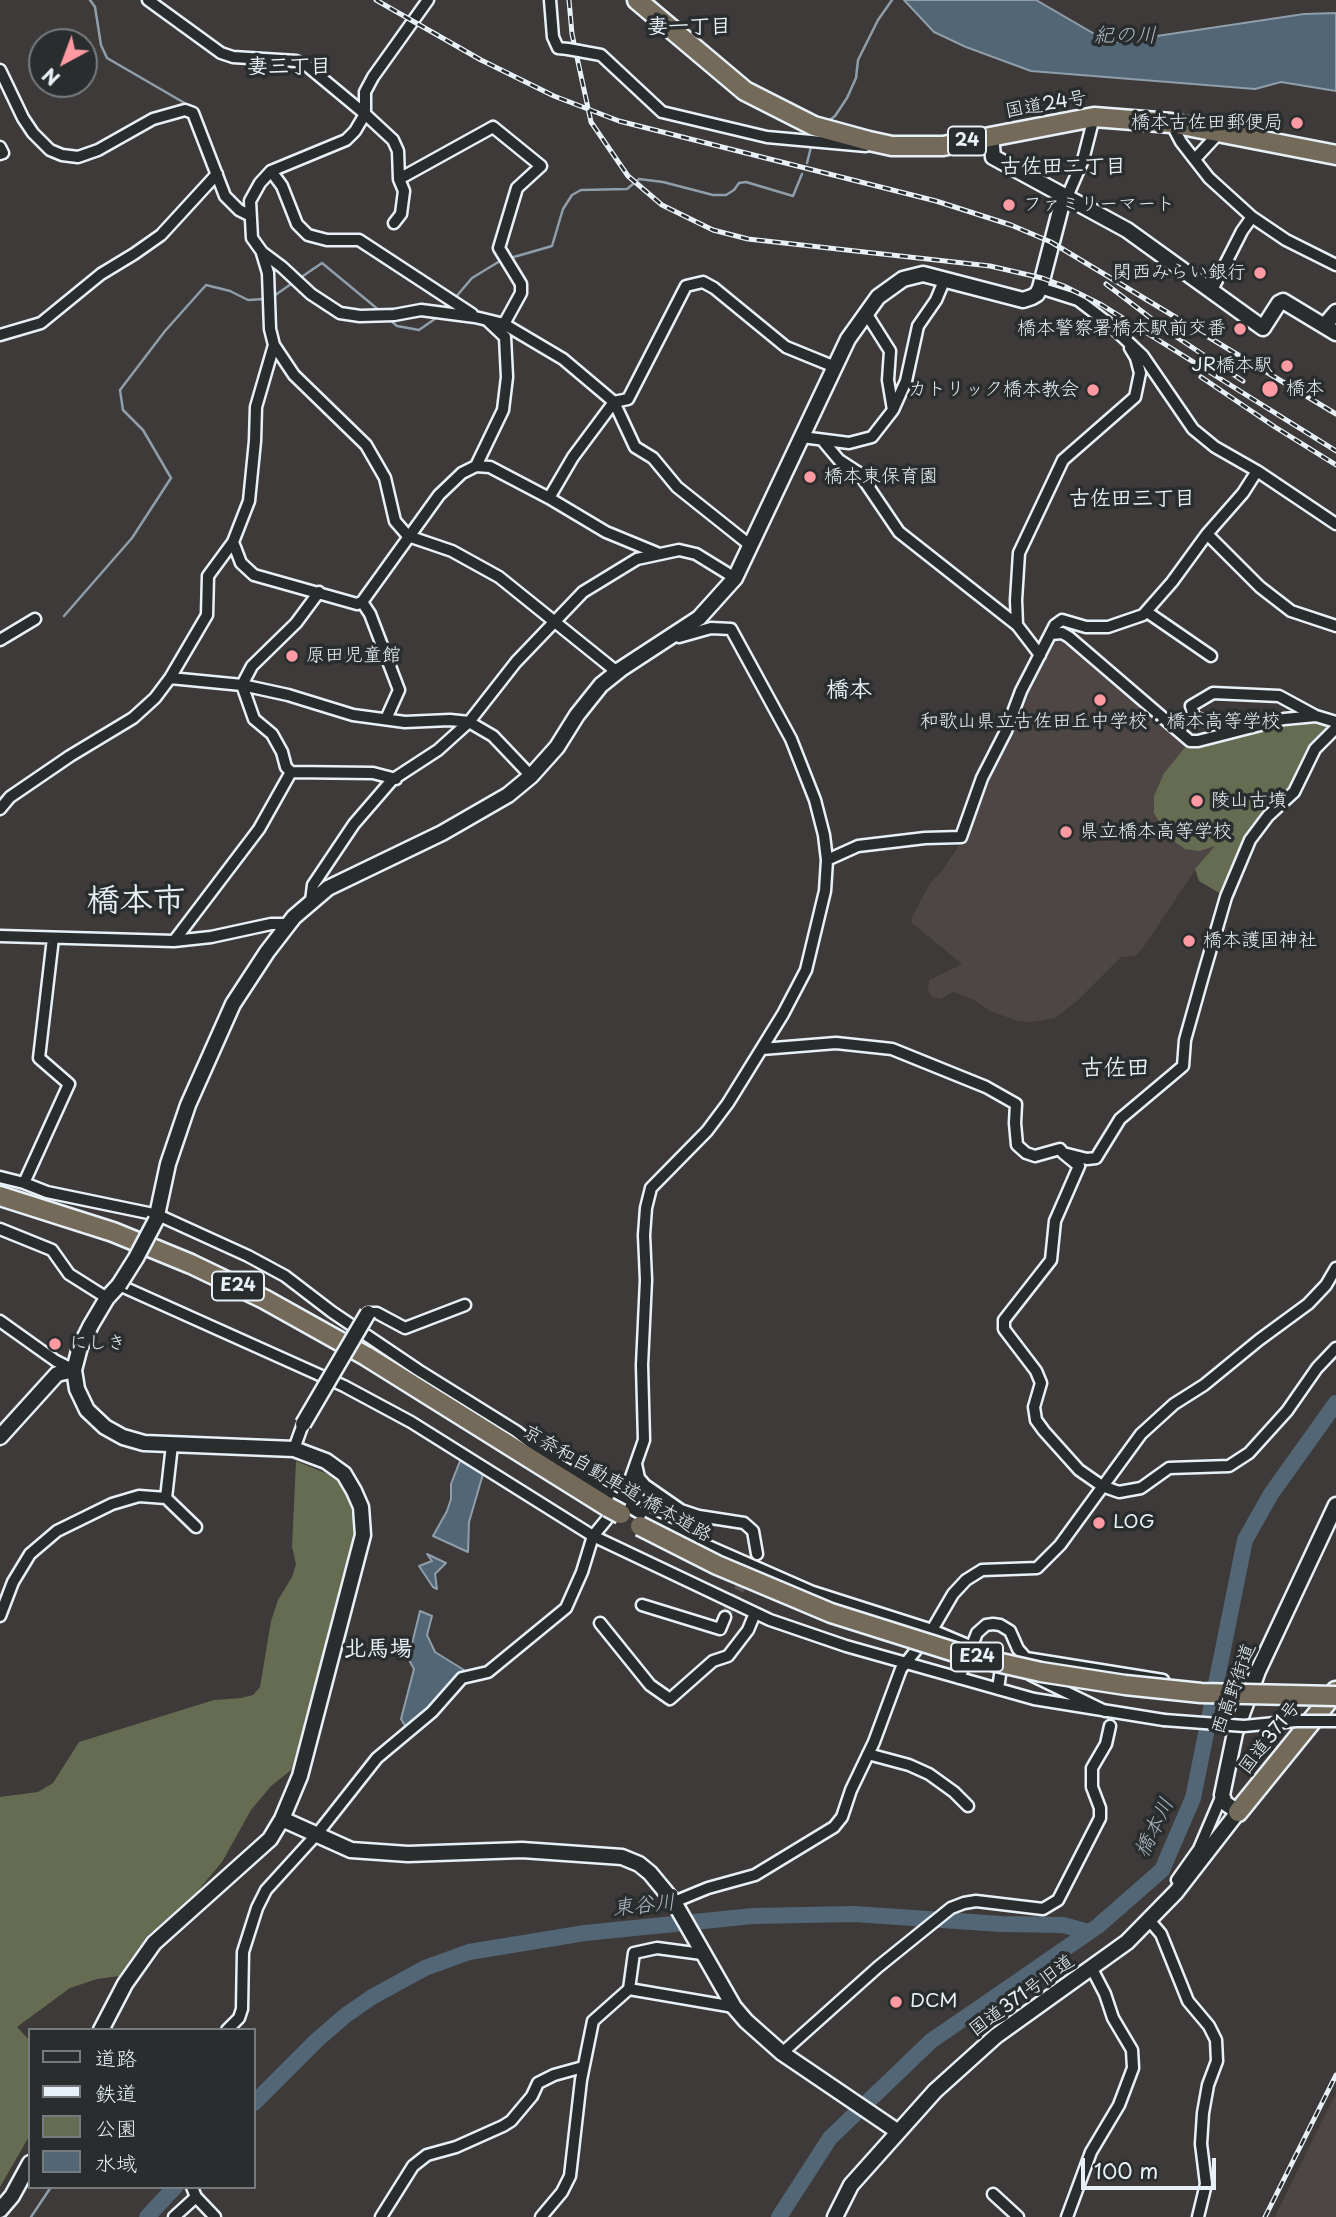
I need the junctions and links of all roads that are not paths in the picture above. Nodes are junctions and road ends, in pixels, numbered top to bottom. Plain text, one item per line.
1 (148, 0) edge
2 (428, 0) edge
3 (550, 0) edge
4 (637, 0) edge
5 (0, 70) edge
6 (365, 114) junction
7 (1094, 117) junction
8 (1171, 123) junction
9 (1220, 132) junction
10 (991, 136) junction
11 (884, 144) junction
12 (0, 147) edge
13 (0, 154) edge
14 (1336, 155) edge
15 (1195, 159) junction
16 (271, 171) junction
17 (217, 174) junction
18 (399, 178) junction
19 (1067, 197) junction
20 (249, 215) junction
21 (1252, 217) junction
22 (394, 223) dead end
23 (262, 252) junction
24 (1336, 265) edge
25 (944, 281) junction
26 (1040, 288) junction
27 (1211, 292) junction
28 (1336, 312) edge
29 (866, 313) junction
30 (475, 317) junction
31 (486, 320) junction
32 (505, 324) junction
33 (1330, 330) edge
34 (0, 335) edge
35 (1126, 341) junction
36 (274, 345) junction
37 (835, 367) junction
38 (614, 402) junction
39 (893, 410) junction
40 (802, 437) junction
41 (822, 440) junction
42 (476, 467) junction
43 (1257, 471) junction
44 (549, 498) junction
45 (1336, 524) edge
46 (1207, 534) junction
47 (408, 536) junction
48 (233, 542) junction
49 (751, 546) junction
50 (657, 553) junction
51 (735, 578) junction
52 (319, 592) junction
53 (362, 602) junction
54 (1147, 612) junction
55 (36, 619) dead end
56 (554, 622) junction
57 (1017, 625) junction
58 (1336, 626) edge
59 (1051, 634) junction
60 (0, 640) edge
61 (659, 644) junction
62 (1040, 655) junction
63 (1211, 656) dead end
64 (617, 672) junction
65 (170, 678) junction
66 (242, 685) junction
67 (1316, 716) junction
68 (386, 719) junction
69 (469, 722) junction
70 (1336, 722) edge
71 (1246, 727) junction
72 (1336, 728) edge
73 (291, 772) junction
74 (531, 776) junction
75 (396, 779) junction
76 (0, 809) edge
77 (827, 860) junction
78 (311, 901) junction
79 (288, 924) junction
80 (0, 936) edge
81 (53, 938) junction
82 (174, 941) junction
83 (762, 1049) junction
84 (1063, 1153) junction
85 (0, 1177) edge
86 (24, 1183) junction
87 (0, 1196) edge
88 (157, 1217) junction
89 (0, 1229) edge
90 (1336, 1268) edge
91 (119, 1285) junction
92 (107, 1298) junction
93 (465, 1306) dead end
94 (368, 1313) joint
95 (0, 1321) edge
96 (1336, 1348) edge
97 (74, 1370) junction
98 (303, 1423) joint
99 (0, 1437) edge
100 (172, 1445) junction
101 (294, 1449) junction
102 (636, 1463) junction
103 (1102, 1486) junction
104 (166, 1498) junction
105 (1336, 1505) edge
106 (616, 1508) junction
107 (196, 1527) dead end
108 (593, 1536) junction
109 (757, 1554) dead end
110 (642, 1605) dead end
111 (755, 1614) junction
112 (0, 1616) edge
113 (726, 1617) dead end
114 (600, 1623) dead end
115 (932, 1630) junction
116 (971, 1646) junction
117 (1002, 1660) junction
118 (905, 1663) junction
119 (959, 1678) junction
120 (1163, 1680) dead end
121 (998, 1689) junction
122 (1336, 1693) edge
123 (1105, 1711) junction
124 (1336, 1721) edge
125 (1111, 1726) dead end
126 (868, 1754) junction
127 (1222, 1795) junction
128 (968, 1806) dead end
129 (1238, 1812) junction
130 (282, 1819) junction
131 (317, 1835) junction
132 (1216, 1842) junction
133 (676, 1906) junction
134 (1149, 1920) junction
135 (700, 1950) junction
136 (1092, 1969) junction
137 (629, 1989) junction
138 (734, 2007) junction
139 (102, 2028) edge
140 (229, 2028) edge
141 (782, 2053) junction
142 (583, 2067) junction
143 (892, 2127) junction
144 (28, 2167) edge
145 (194, 2193) edge
146 (993, 2194) dead end
147 (0, 2210) edge
148 (174, 2217) edge
149 (215, 2217) edge
150 (381, 2217) edge
151 (541, 2217) edge
152 (834, 2217) edge
153 (1018, 2217) edge
154 (1067, 2217) edge
155 (1198, 2217) edge

1 - 6 street
2 - 6 street
3 - 11 street, bridge
4 - 11 highway, 国道24号 / 24
5 - 17 street
6 - 16 street
6 - 18 street
7 - 8 highway, 国道24号 / 24
7 - 10 highway, 国道24号 / 24
7 - 19 street
8 - 9 highway, 国道24号 / 24
8 - 15 street
9 - 14 highway, 国道24号 / 24
9 - 15 street
10 - 11 highway, 国道24号 / 24
10 - 19 street
12 - 13 street
15 - 21 street
16 - 20 street
16 - 30 street
17 - 20 street
17 - 34 street
18 - 22 street
18 - 32 street
19 - 26 street
19 - 27 street
20 - 23 street
21 - 24 street
21 - 27 street
23 - 30 street
23 - 36 street
25 - 26 street
25 - 29 street
25 - 39 street
26 - 35 street
27 - 33 street
28 - 33 street
29 - 37 street
29 - 39 street
30 - 31 street
31 - 32 street
31 - 42 street
32 - 38 street
35 - 43 street
35 - 57 street
36 - 47 street
36 - 48 street
37 - 38 street
37 - 40 street
38 - 44 street
38 - 49 street
39 - 41 street
40 - 41 street
40 - 49 street
41 - 57 street
42 - 44 street
42 - 47 street
43 - 45 street
43 - 46 street
44 - 50 street
46 - 54 street
46 - 58 street
47 - 53 street
47 - 56 street
48 - 52 street
48 - 65 street
49 - 51 street
50 - 51 street
50 - 56 street
51 - 61 street
52 - 53 street
52 - 66 street
53 - 68 street
54 - 59 street
54 - 63 street
55 - 60 street
56 - 64 street
56 - 69 street
57 - 62 street
59 - 62 street
59 - 71 street
61 - 64 street
61 - 77 street
62 - 77 street
64 - 74 street
65 - 66 street
65 - 76 street
66 - 68 street
66 - 73 street
67 - 70 street
67 - 71 street
67 - 71 street
68 - 69 street
69 - 74 street
69 - 75 street
72 - 84 street
73 - 75 street
73 - 82 street
74 - 78 street
75 - 78 street
77 - 83 street
78 - 79 street
79 - 82 street
79 - 88 street
80 - 81 street
81 - 82 street
81 - 86 street
83 - 84 street
83 - 102 street
84 - 103 street
85 - 86 street
86 - 88 street
87 - 106 highway, 京奈和自動車道;橋本道路 / E24
88 - 91 street, bridge
88 - 106 street
89 - 92 street
90 - 103 street
91 - 92 street
91 - 108 street
92 - 97 street
93 - 94 street
94 - 98 street, bridge
95 - 97 street
96 - 103 street
97 - 99 street
97 - 100 street
98 - 101 street
100 - 101 street
100 - 104 street
101 - 130 street
102 - 106 street
102 - 109 street
103 - 115 street
104 - 107 street
104 - 112 street
105 - 127 street, 西高野街道
106 - 108 street
106 - 115 street
106 - 122 highway, 京奈和自動車道;橋本道路 / E24, bridge
108 - 111 street
108 - 131 street
110 - 113 street
111 - 114 street
111 - 118 street
115 - 116 street
115 - 118 street
116 - 117 street
116 - 119 street
116 - 120 street
117 - 121 street
117 - 123 street
118 - 119 street
118 - 126 street
119 - 121 street
121 - 123 street
122 - 129 highway, 国道371号, bridge
123 - 124 street, bridge
125 - 141 street
126 - 128 street
126 - 133 street
127 - 129 street
127 - 132 street
127 - 134 street, 西高野街道
129 - 132 street, 国道371号旧道
130 - 131 street
130 - 139 street
131 - 133 street
131 - 140 street
132 - 134 street, 国道371号旧道
133 - 135 street
134 - 136 street, 国道371号旧道
134 - 155 street
135 - 137 street
135 - 138 street
136 - 143 street, 国道371号旧道
136 - 154 street
137 - 138 street
137 - 142 street
138 - 141 street
141 - 143 street
142 - 150 street
142 - 151 street
143 - 152 street, 国道371号旧道
144 - 147 street
145 - 148 street
145 - 149 street
146 - 153 street

